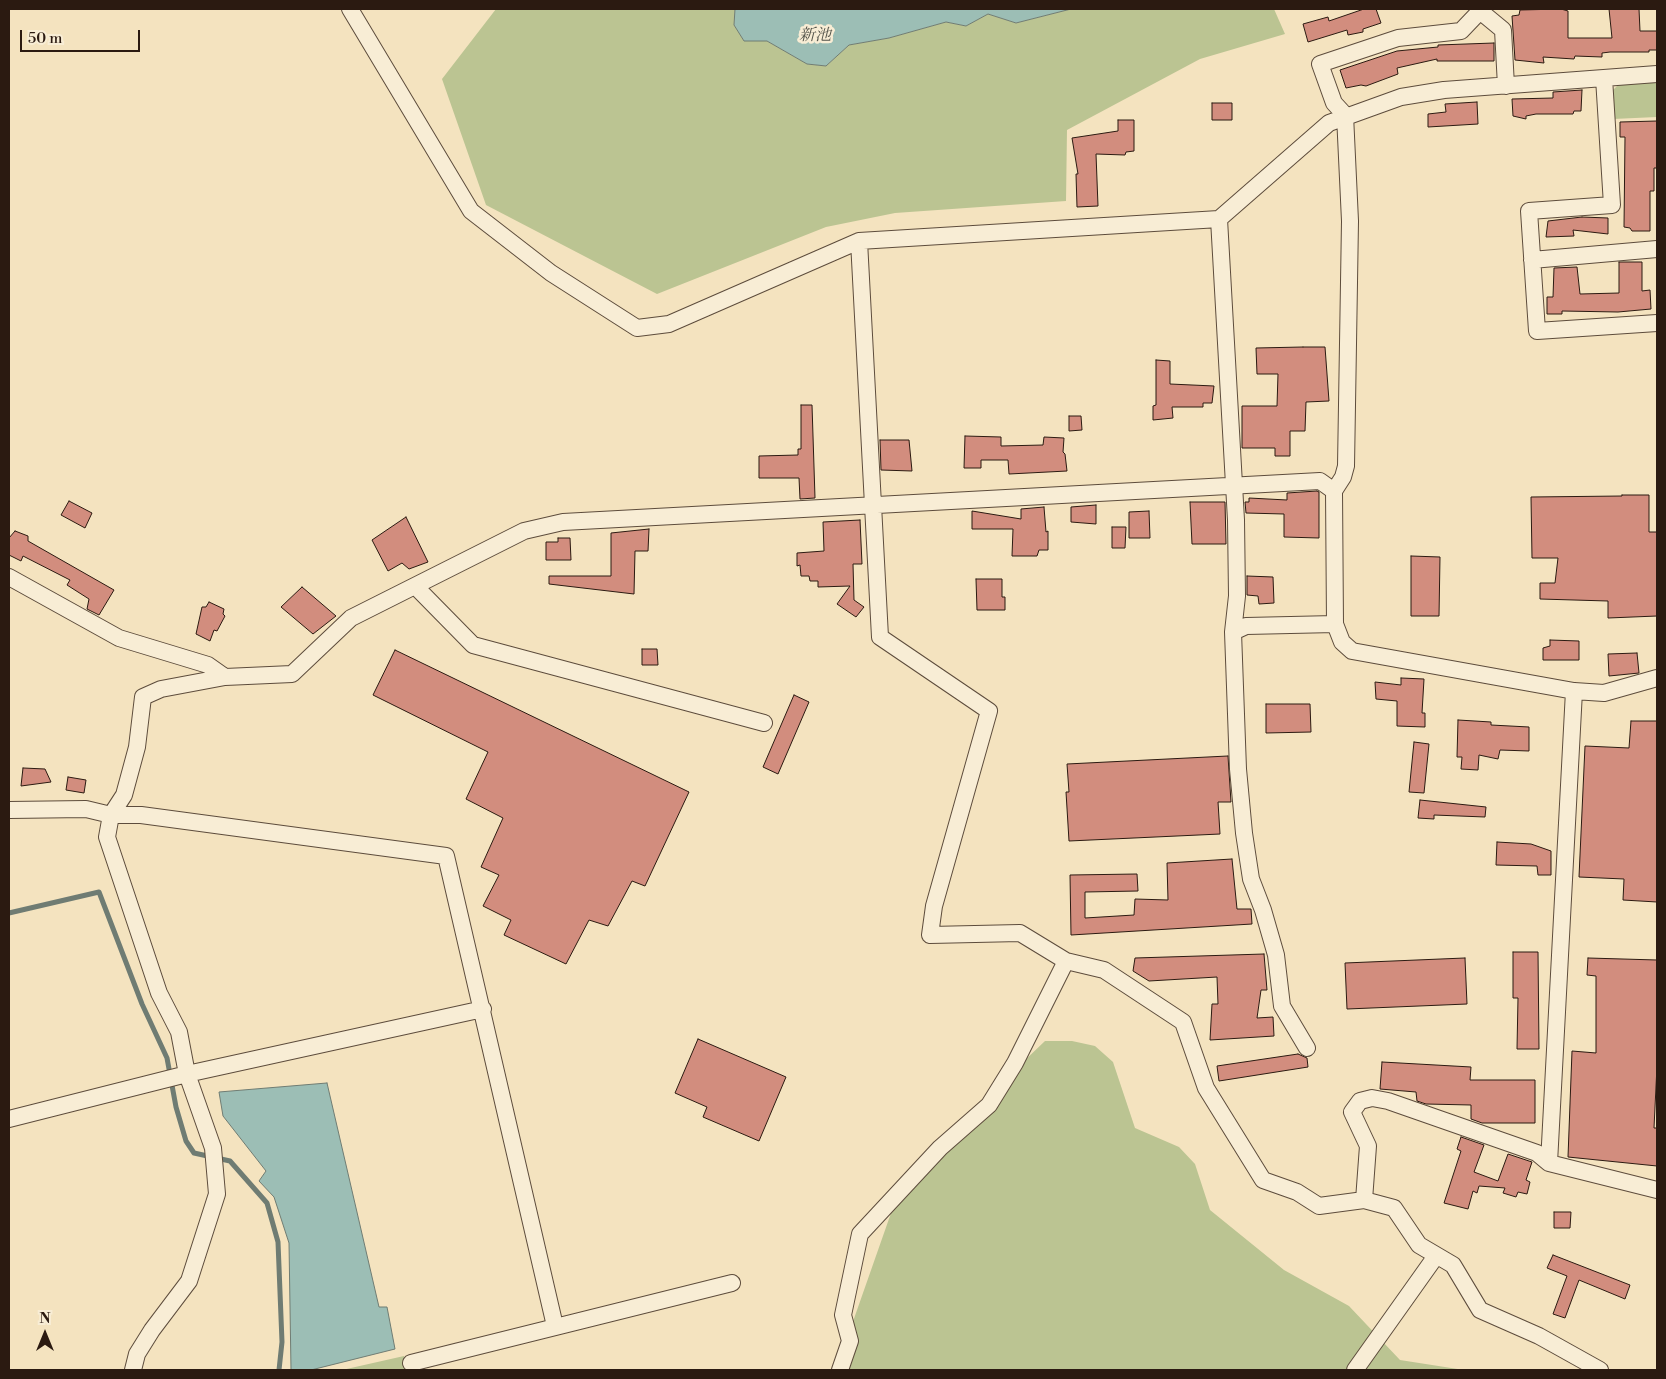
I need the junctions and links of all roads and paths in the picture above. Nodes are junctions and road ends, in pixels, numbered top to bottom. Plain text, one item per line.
1 (350, 9) edge
2 (1481, 10) edge
3 (1657, 74) edge
4 (1604, 78) junction
5 (1506, 86) junction
6 (1345, 115) junction
7 (1219, 219) junction
8 (859, 241) junction
9 (1657, 249) edge
10 (1532, 260) junction
11 (1657, 323) edge
12 (1234, 486) junction
13 (1334, 491) junction
14 (873, 506) junction
15 (9, 577) edge
16 (415, 586) junction
17 (1335, 624) junction
18 (1233, 632) junction
19 (225, 677) junction
20 (1657, 678) edge
21 (1574, 692) junction
22 (764, 723) dead end
23 (9, 810) edge
24 (111, 815) junction
25 (1066, 961) junction
26 (483, 1009) junction
27 (1307, 1048) dead end
28 (187, 1074) junction
29 (9, 1119) edge
30 (1549, 1163) junction
31 (1657, 1190) edge
32 (1364, 1200) junction
33 (1436, 1256) junction
34 (732, 1283) dead end
35 (555, 1326) junction
36 (411, 1362) dead end
37 (133, 1370) edge
38 (840, 1370) edge
39 (1355, 1370) edge
40 (1600, 1370) edge

1 - 8 street
2 - 5 street
2 - 6 street
3 - 4 street
4 - 5 street
4 - 10 street
5 - 6 street
6 - 7 street
6 - 13 street
7 - 8 street
7 - 12 street
8 - 14 street
9 - 10 street
10 - 11 street
12 - 13 street
12 - 14 street
12 - 18 street
13 - 17 street
14 - 16 street
14 - 25 street
15 - 19 street
16 - 19 street
16 - 22 street
17 - 18 street
17 - 21 street
18 - 27 street
19 - 24 street
20 - 21 street
21 - 30 street
23 - 24 street
24 - 26 street
24 - 28 street
25 - 32 street
25 - 38 street
26 - 28 street
26 - 35 street
28 - 29 street
28 - 37 street
30 - 31 street
30 - 32 street
32 - 33 street
33 - 39 street
33 - 40 street
34 - 35 street
35 - 36 street

